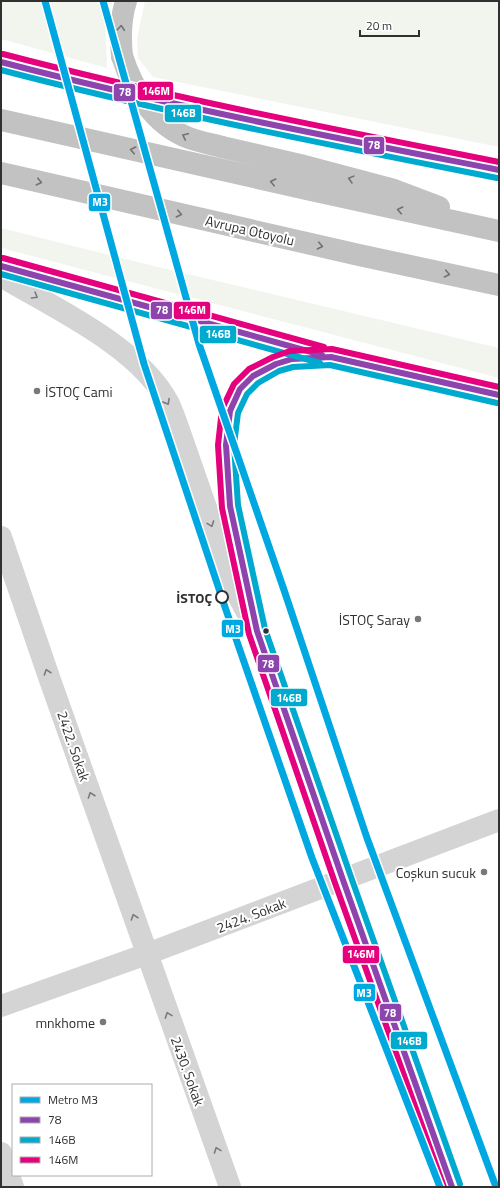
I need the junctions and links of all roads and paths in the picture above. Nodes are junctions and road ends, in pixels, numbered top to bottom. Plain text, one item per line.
1 (126, 1) edge
2 (1, 62) edge
3 (1, 120) edge
4 (499, 170) edge
5 (1, 173) edge
6 (489, 229) edge
7 (1, 266) edge
8 (1, 276) edge
9 (499, 285) edge
10 (331, 357) junction
11 (499, 395) edge
12 (1, 537) edge
13 (257, 631) junction
14 (499, 820) edge
15 (343, 880) junction
16 (147, 954) junction
17 (1, 1006) edge
18 (1, 1153) edge
19 (13, 1187) edge
20 (230, 1187) edge
21 (452, 1187) edge

6 -> 1 highway, bridge
2 - 4 highway
6 -> 3 highway
5 -> 9 highway, Avrupa Otoyolu
7 - 10 main road
8 -> 13 street
10 - 11 main road
10 - 13 street
16 -> 12 street, 2422. Sokak
13 - 15 street
14 - 15 street, 2424. Sokak
15 - 16 street, 2424. Sokak
15 - 21 street
16 - 17 street, 2424. Sokak
20 -> 16 street, 2430. Sokak
18 - 19 street

